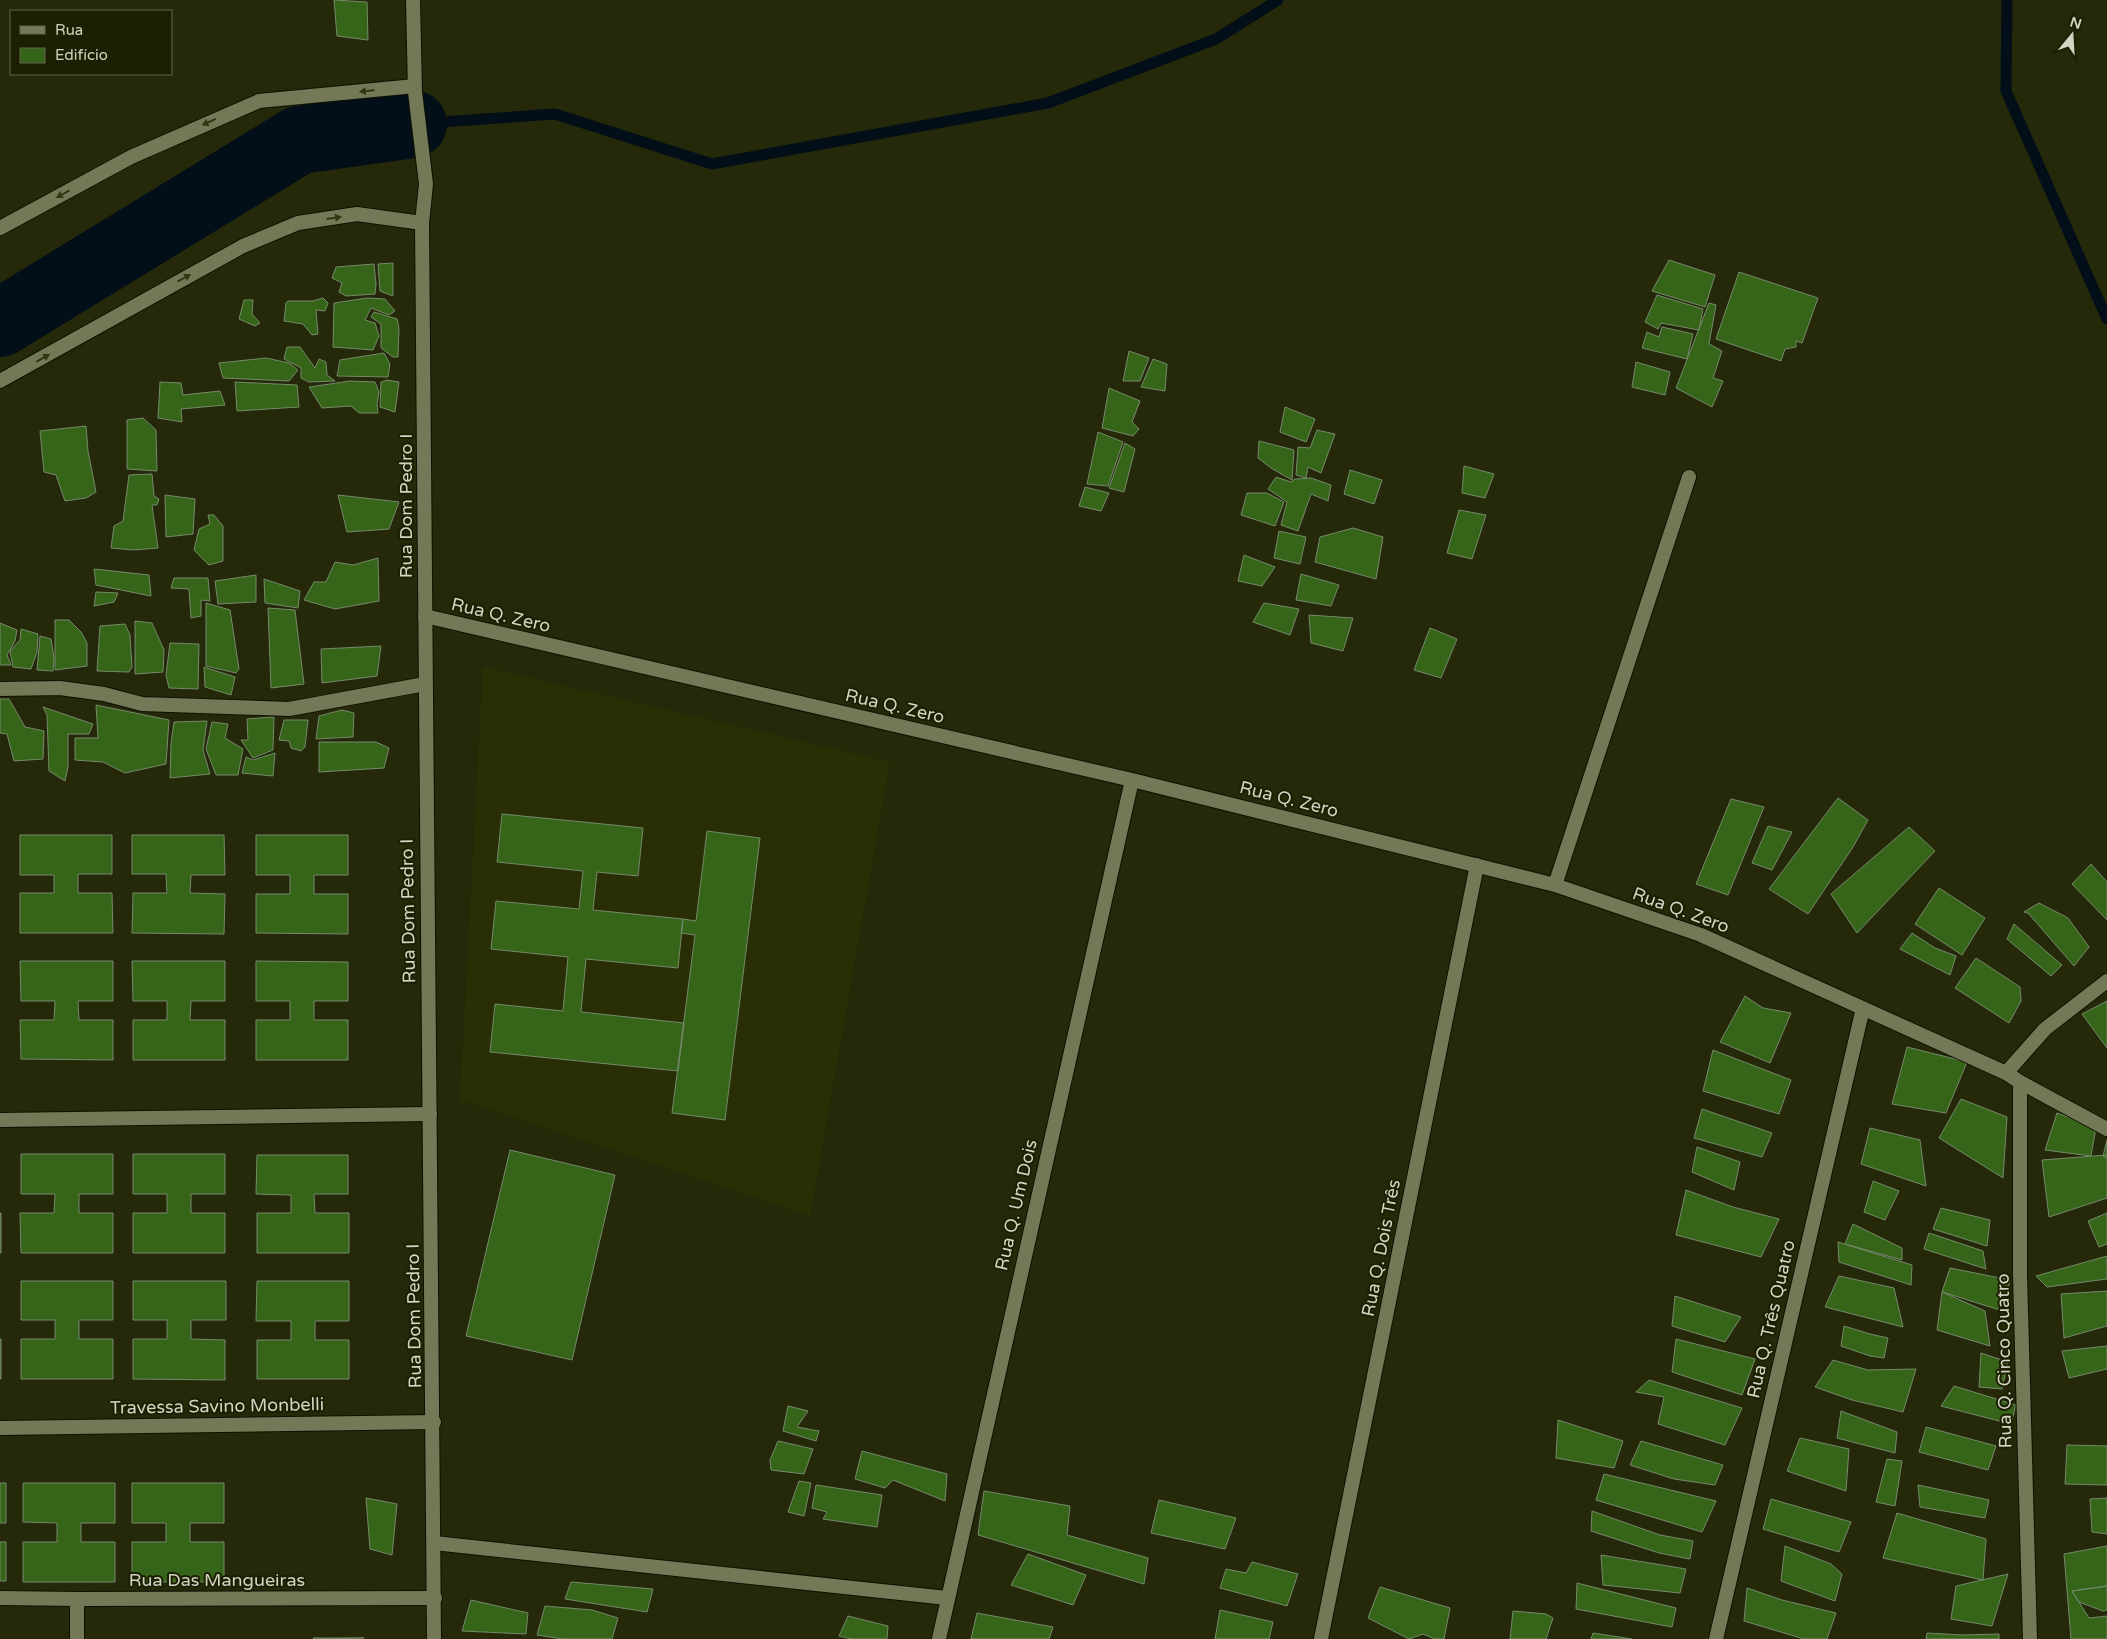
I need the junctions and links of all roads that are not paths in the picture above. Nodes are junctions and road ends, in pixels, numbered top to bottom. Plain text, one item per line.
1 (413, 0) edge
2 (415, 89) junction
3 (422, 223) junction
4 (0, 228) edge
5 (0, 381) edge
6 (1689, 478) dead end
7 (425, 616) junction
8 (425, 684) junction
9 (0, 689) edge
10 (1132, 780) junction
11 (1477, 865) junction
12 (1555, 885) junction
13 (2107, 981) edge
14 (1863, 1008) junction
15 (2006, 1073) junction
16 (2020, 1082) junction
17 (430, 1114) junction
18 (0, 1120) edge
19 (2107, 1129) edge
20 (434, 1422) junction
21 (0, 1428) edge
22 (434, 1543) junction
23 (0, 1598) edge
24 (435, 1598) junction
25 (947, 1598) junction
26 (77, 1600) junction
27 (77, 1639) edge
28 (434, 1639) edge
29 (938, 1639) edge
30 (1321, 1639) edge
31 (1716, 1639) edge
32 (2030, 1639) edge

1 - 2 street, Rua Dom Pedro I
2 - 3 street, Rua Dom Pedro I
2 -> 4 street
5 -> 3 street
3 - 7 street, Rua Dom Pedro I
6 - 12 street
7 - 8 street, Rua Dom Pedro I
7 - 10 street, Rua Q. Zero
8 - 9 street
8 - 17 street, Rua Dom Pedro I
10 - 11 street, Rua Q. Zero
10 - 25 street, Rua Q. Um Dois
11 - 12 street, Rua Q. Zero
11 - 30 street, Rua Q. Dois Três
12 - 14 street, Rua Q. Zero
13 - 15 street
14 - 15 street, Rua Q. Zero
14 - 31 street, Rua Q. Três Quatro
15 - 16 street, Rua Q. Zero
16 - 19 street, Rua Q. Zero
16 - 32 street, Rua Q. Cinco Quatro
17 - 18 street
17 - 20 street, Rua Dom Pedro I
20 - 21 street, Travessa Savino Monbelli
20 - 22 street, Rua Dom Pedro I
22 - 24 street, Rua Dom Pedro I
22 - 25 street
23 - 26 street, Rua Das Mangueiras
24 - 26 street, Rua Das Mangueiras
24 - 28 street, Rua Dom Pedro I
25 - 29 street, Rua Q. Um Dois
26 - 27 street

